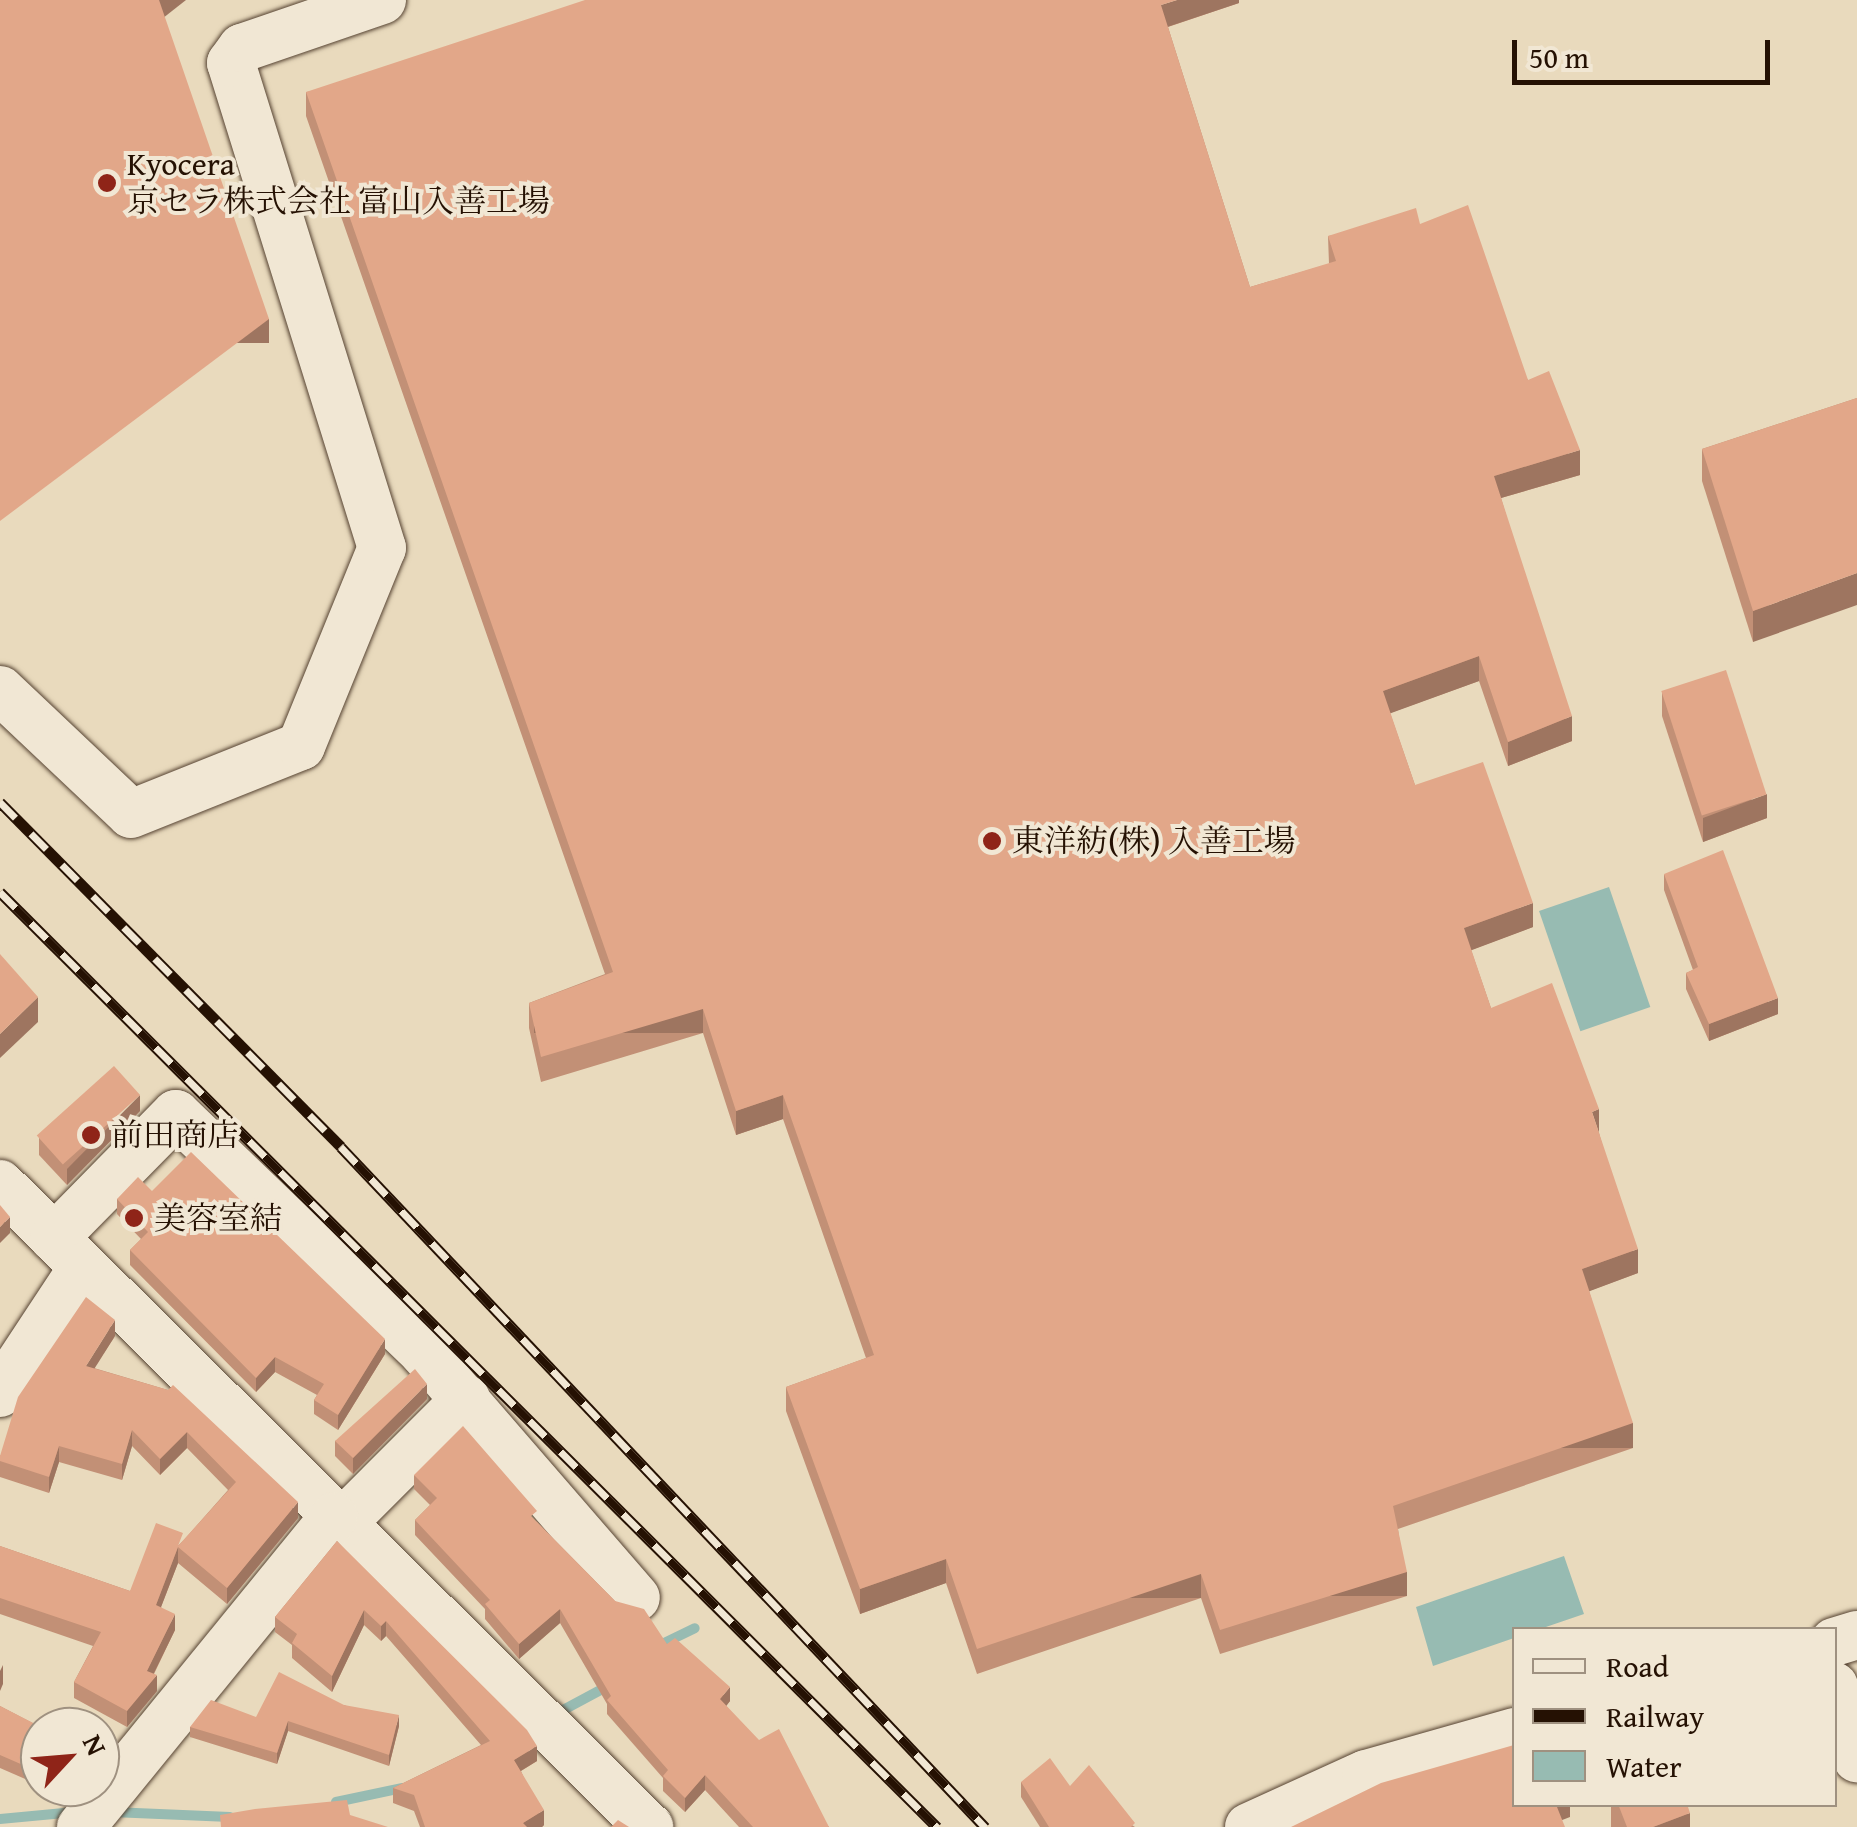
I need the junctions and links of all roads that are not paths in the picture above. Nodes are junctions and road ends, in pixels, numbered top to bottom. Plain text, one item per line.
1 (382, 0) edge
2 (0, 690) edge
3 (0, 1184) edge
4 (68, 1252) junction
5 (0, 1392) edge
6 (466, 1399) junction
7 (337, 1520) junction
8 (636, 1598) dead end
9 (1837, 1695) edge
10 (1512, 1733) edge
11 (1857, 1758) edge
12 (81, 1827) edge
13 (649, 1827) edge
14 (1249, 1827) edge

1 - 2 street
3 - 4 street
4 - 5 street
4 - 6 street
4 - 7 street
6 - 7 street
6 - 8 street
7 - 12 street
7 - 13 street
9 - 11 street
10 - 14 street

